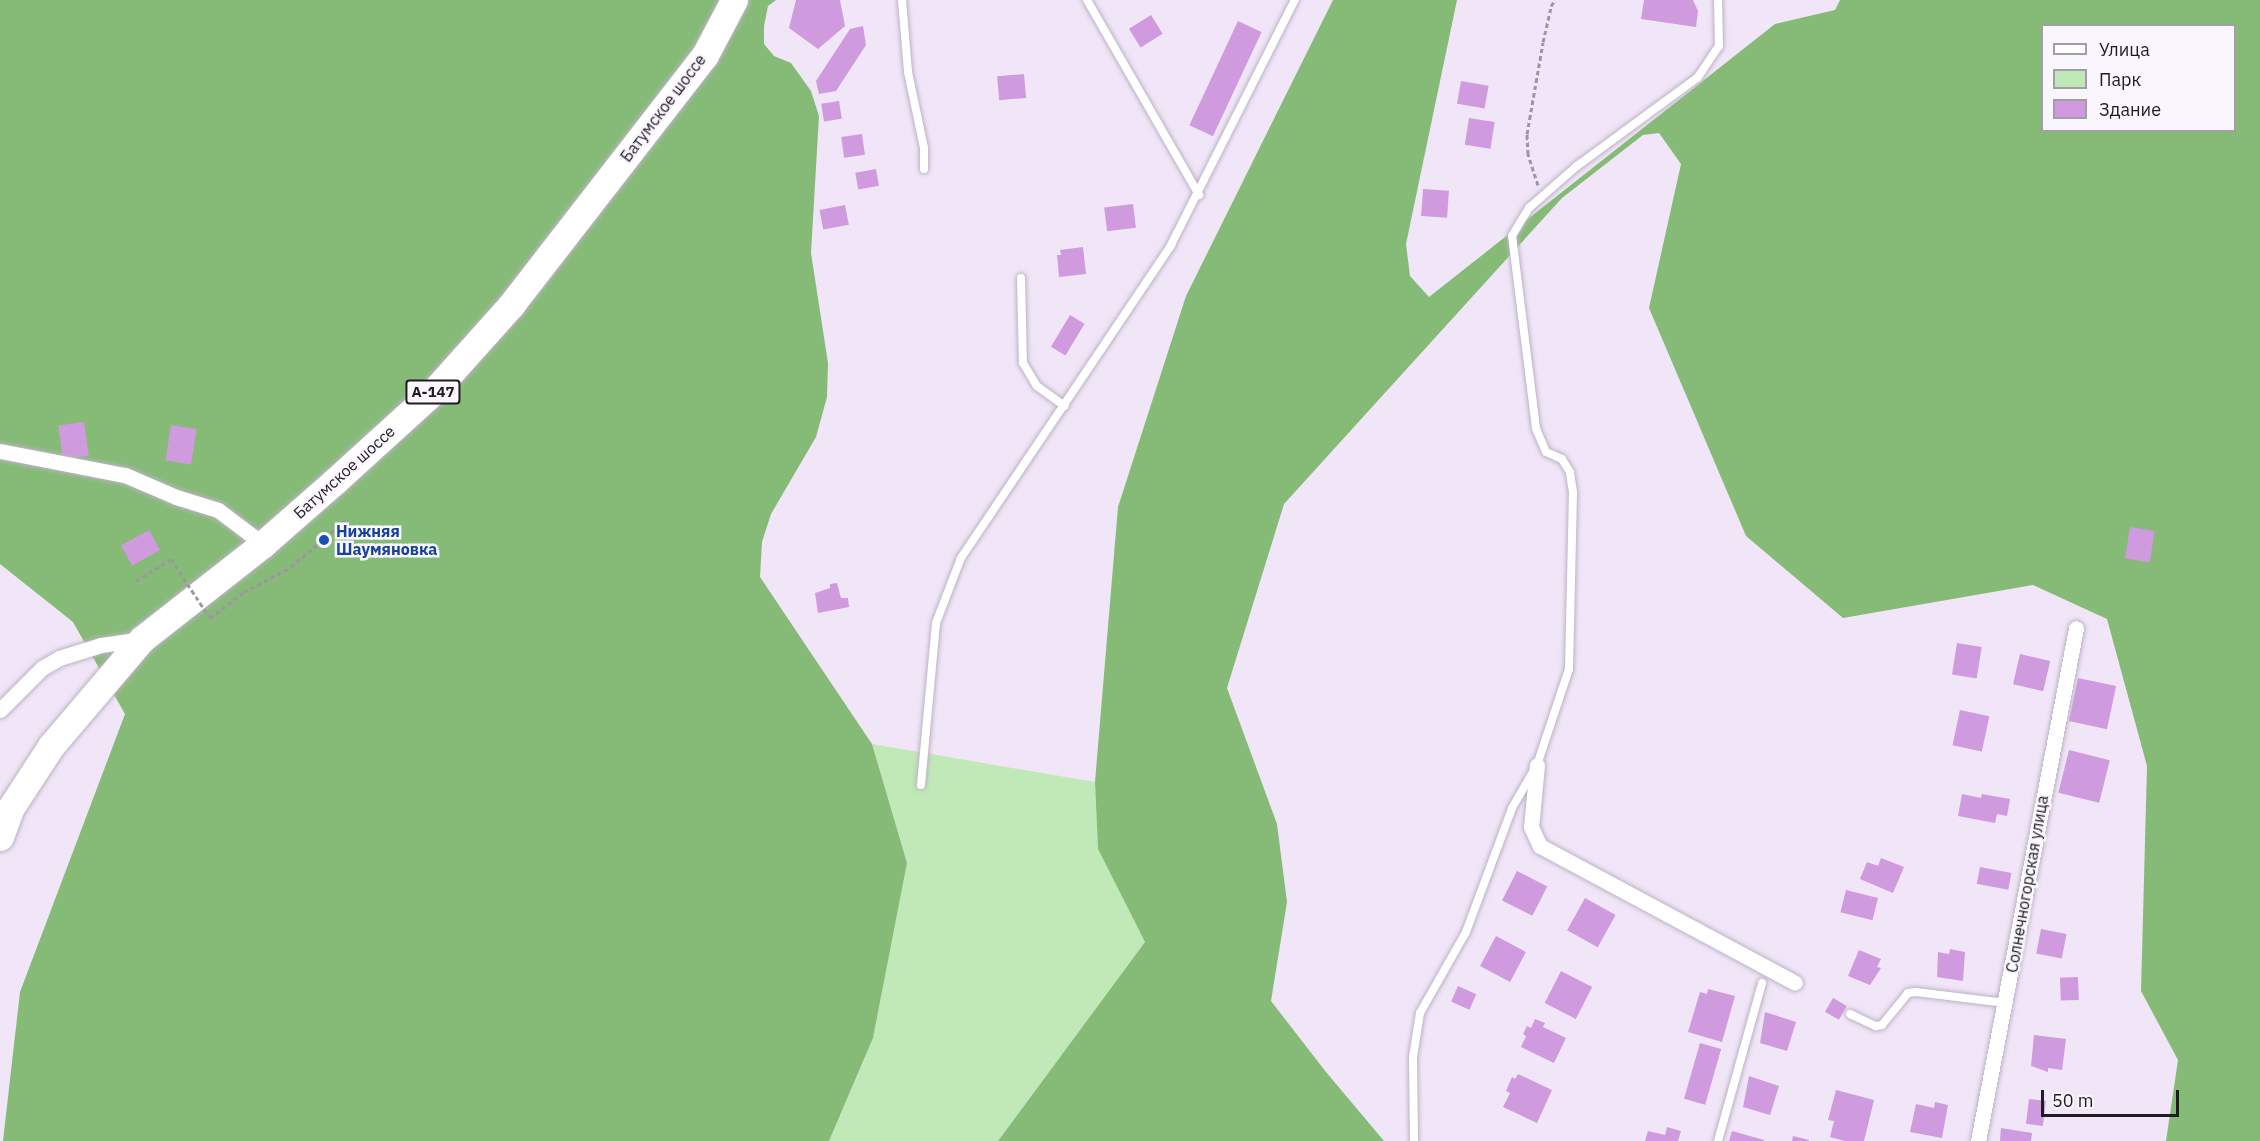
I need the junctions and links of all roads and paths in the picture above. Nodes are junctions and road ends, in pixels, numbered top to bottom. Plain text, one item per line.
1 (734, 0) edge
2 (902, 0) edge
3 (1087, 0) edge
4 (1296, 0) edge
5 (1556, 0) edge
6 (1718, 0) edge
7 (924, 169) dead end
8 (1198, 195) junction
9 (1542, 196) junction
10 (1021, 278) dead end
11 (1065, 406) junction
12 (0, 451) edge
13 (348, 518) dead end
14 (263, 544) junction
15 (136, 581) dead end
16 (2076, 628) dead end
17 (142, 639) junction
18 (0, 710) edge
19 (1537, 765) junction
20 (921, 785) dead end
21 (0, 837) edge
22 (1796, 982) dead end
23 (1762, 983) dead end
24 (2005, 1003) junction
25 (1850, 1014) dead end
26 (1414, 1141) edge
27 (1718, 1141) edge
28 (1978, 1141) edge

1 - 14 highway, Батумское шоссе / А-147
2 - 7 lane
3 - 8 lane
4 - 8 lane
5 - 9 path
6 - 9 lane
8 - 11 lane
9 - 19 lane
10 - 11 lane
11 - 20 lane
12 - 14 street
13 - 15 path, bridge
14 - 17 highway, Батумское шоссе / А-147
16 - 24 street, Солнечногорская улица
17 - 18 street
17 - 21 highway, Батумское шоссе / А-147
19 - 22 street
19 - 26 lane
23 - 27 lane
24 - 25 lane
24 - 28 street, Солнечногорская улица

